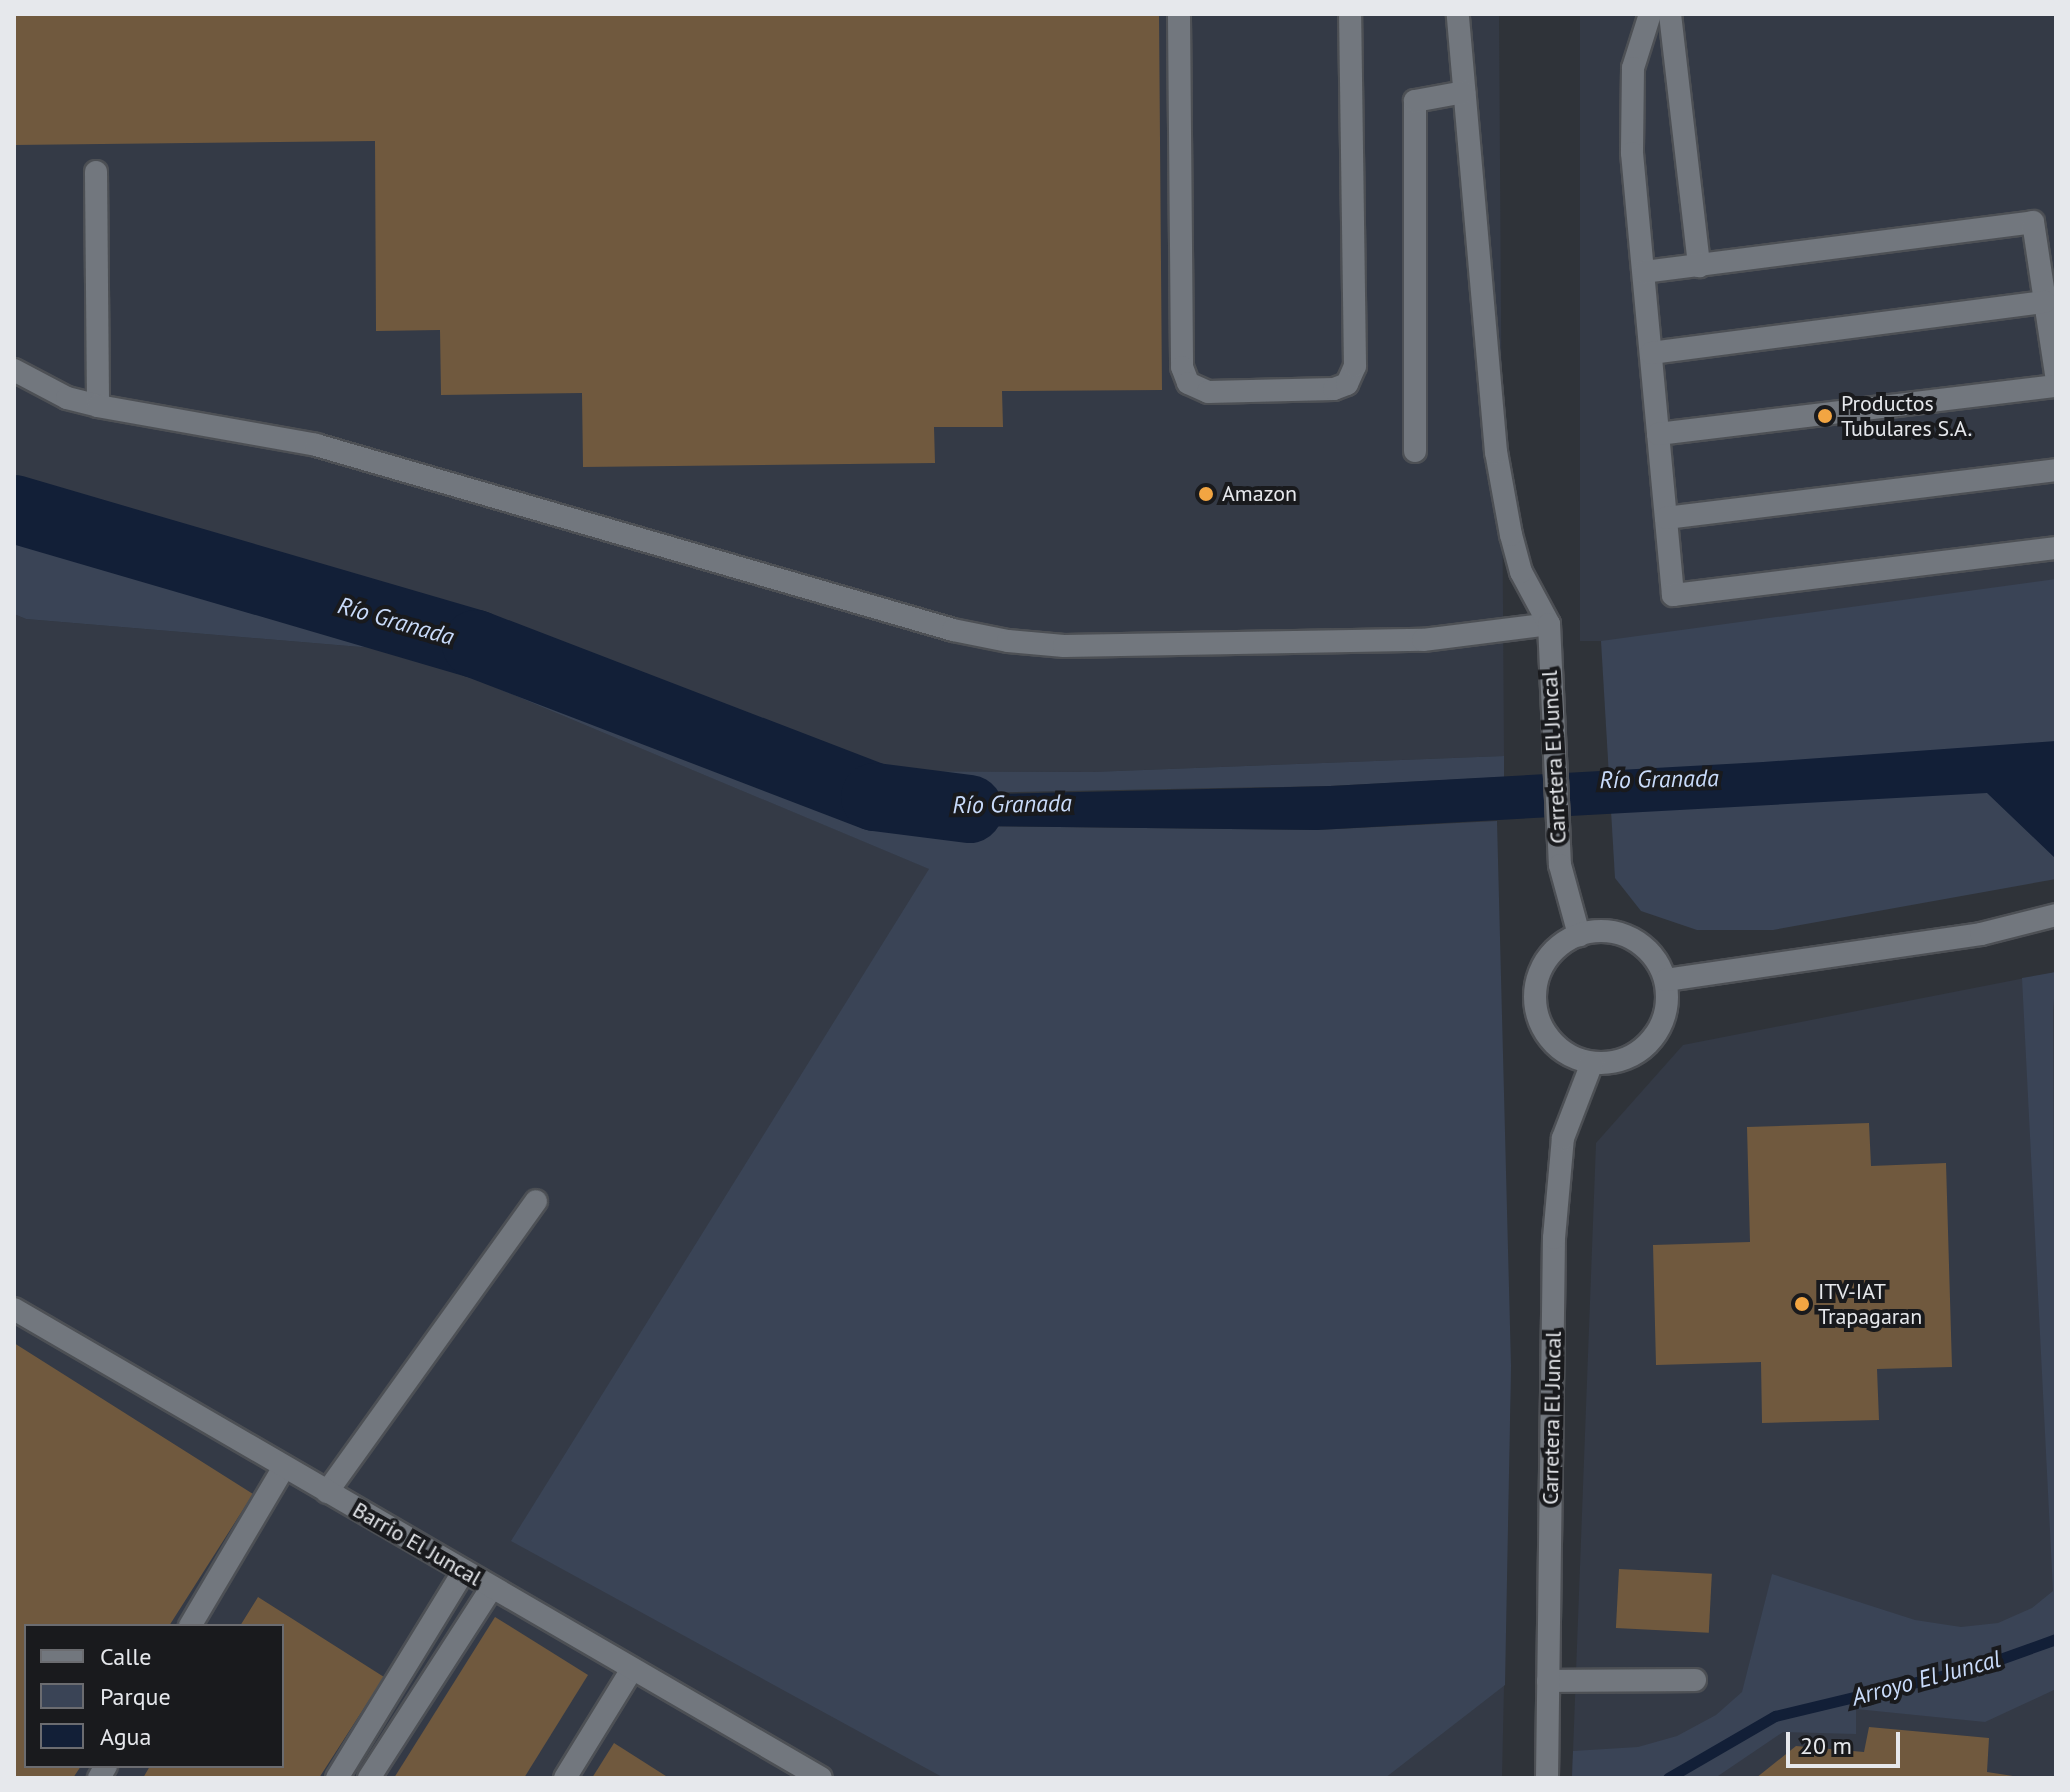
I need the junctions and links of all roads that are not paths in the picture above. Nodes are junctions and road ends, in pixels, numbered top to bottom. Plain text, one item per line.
1 (1350, 14) edge
2 (1458, 14) edge
3 (1650, 14) edge
4 (1670, 14) edge
5 (1179, 17) dead end
6 (1464, 92) junction
7 (96, 172) dead end
8 (1699, 266) junction
9 (1644, 272) junction
10 (2045, 302) junction
11 (1651, 353) junction
12 (14, 370) edge
13 (2056, 374) edge
14 (2056, 386) edge
15 (98, 406) junction
16 (1658, 434) junction
17 (1415, 451) dead end
18 (2056, 470) edge
19 (1666, 518) junction
20 (2056, 548) edge
21 (1549, 624) junction
22 (2056, 915) edge
23 (1579, 935) junction
24 (1666, 980) junction
25 (1592, 1063) junction
26 (536, 1201) dead end
27 (14, 1309) edge
28 (284, 1467) junction
29 (327, 1492) junction
30 (464, 1571) junction
31 (492, 1587) junction
32 (191, 1624) edge
33 (632, 1669) junction
34 (1695, 1680) dead end
35 (1548, 1681) junction
36 (337, 1778) edge
37 (369, 1778) edge
38 (565, 1778) edge
39 (821, 1778) edge
40 (1547, 1778) edge

1 - 5 street
2 - 6 street
3 - 9 street
4 - 8 street
6 - 17 street
6 - 21 street
7 - 15 street
8 - 9 street
8 - 10 street
9 - 11 street
10 - 11 street
10 - 13 street
11 - 16 street
12 - 15 street
14 - 16 street
15 - 21 street
16 - 19 street
18 - 19 street
19 - 20 street
21 - 23 street, Carretera El Juncal
22 - 24 street
23 - 24 street
23 - 25 street
24 - 25 street
25 - 35 street, Carretera El Juncal
26 - 29 street
27 - 28 street, Barrio El Juncal
28 - 29 street, Barrio El Juncal
28 - 32 street
29 - 30 street, Barrio El Juncal
30 - 31 street, Barrio El Juncal
30 - 36 street
31 - 33 street, Barrio El Juncal
31 - 37 street
33 - 38 street
33 - 39 street, Barrio El Juncal
34 - 35 street
35 - 40 street, Carretera El Juncal

